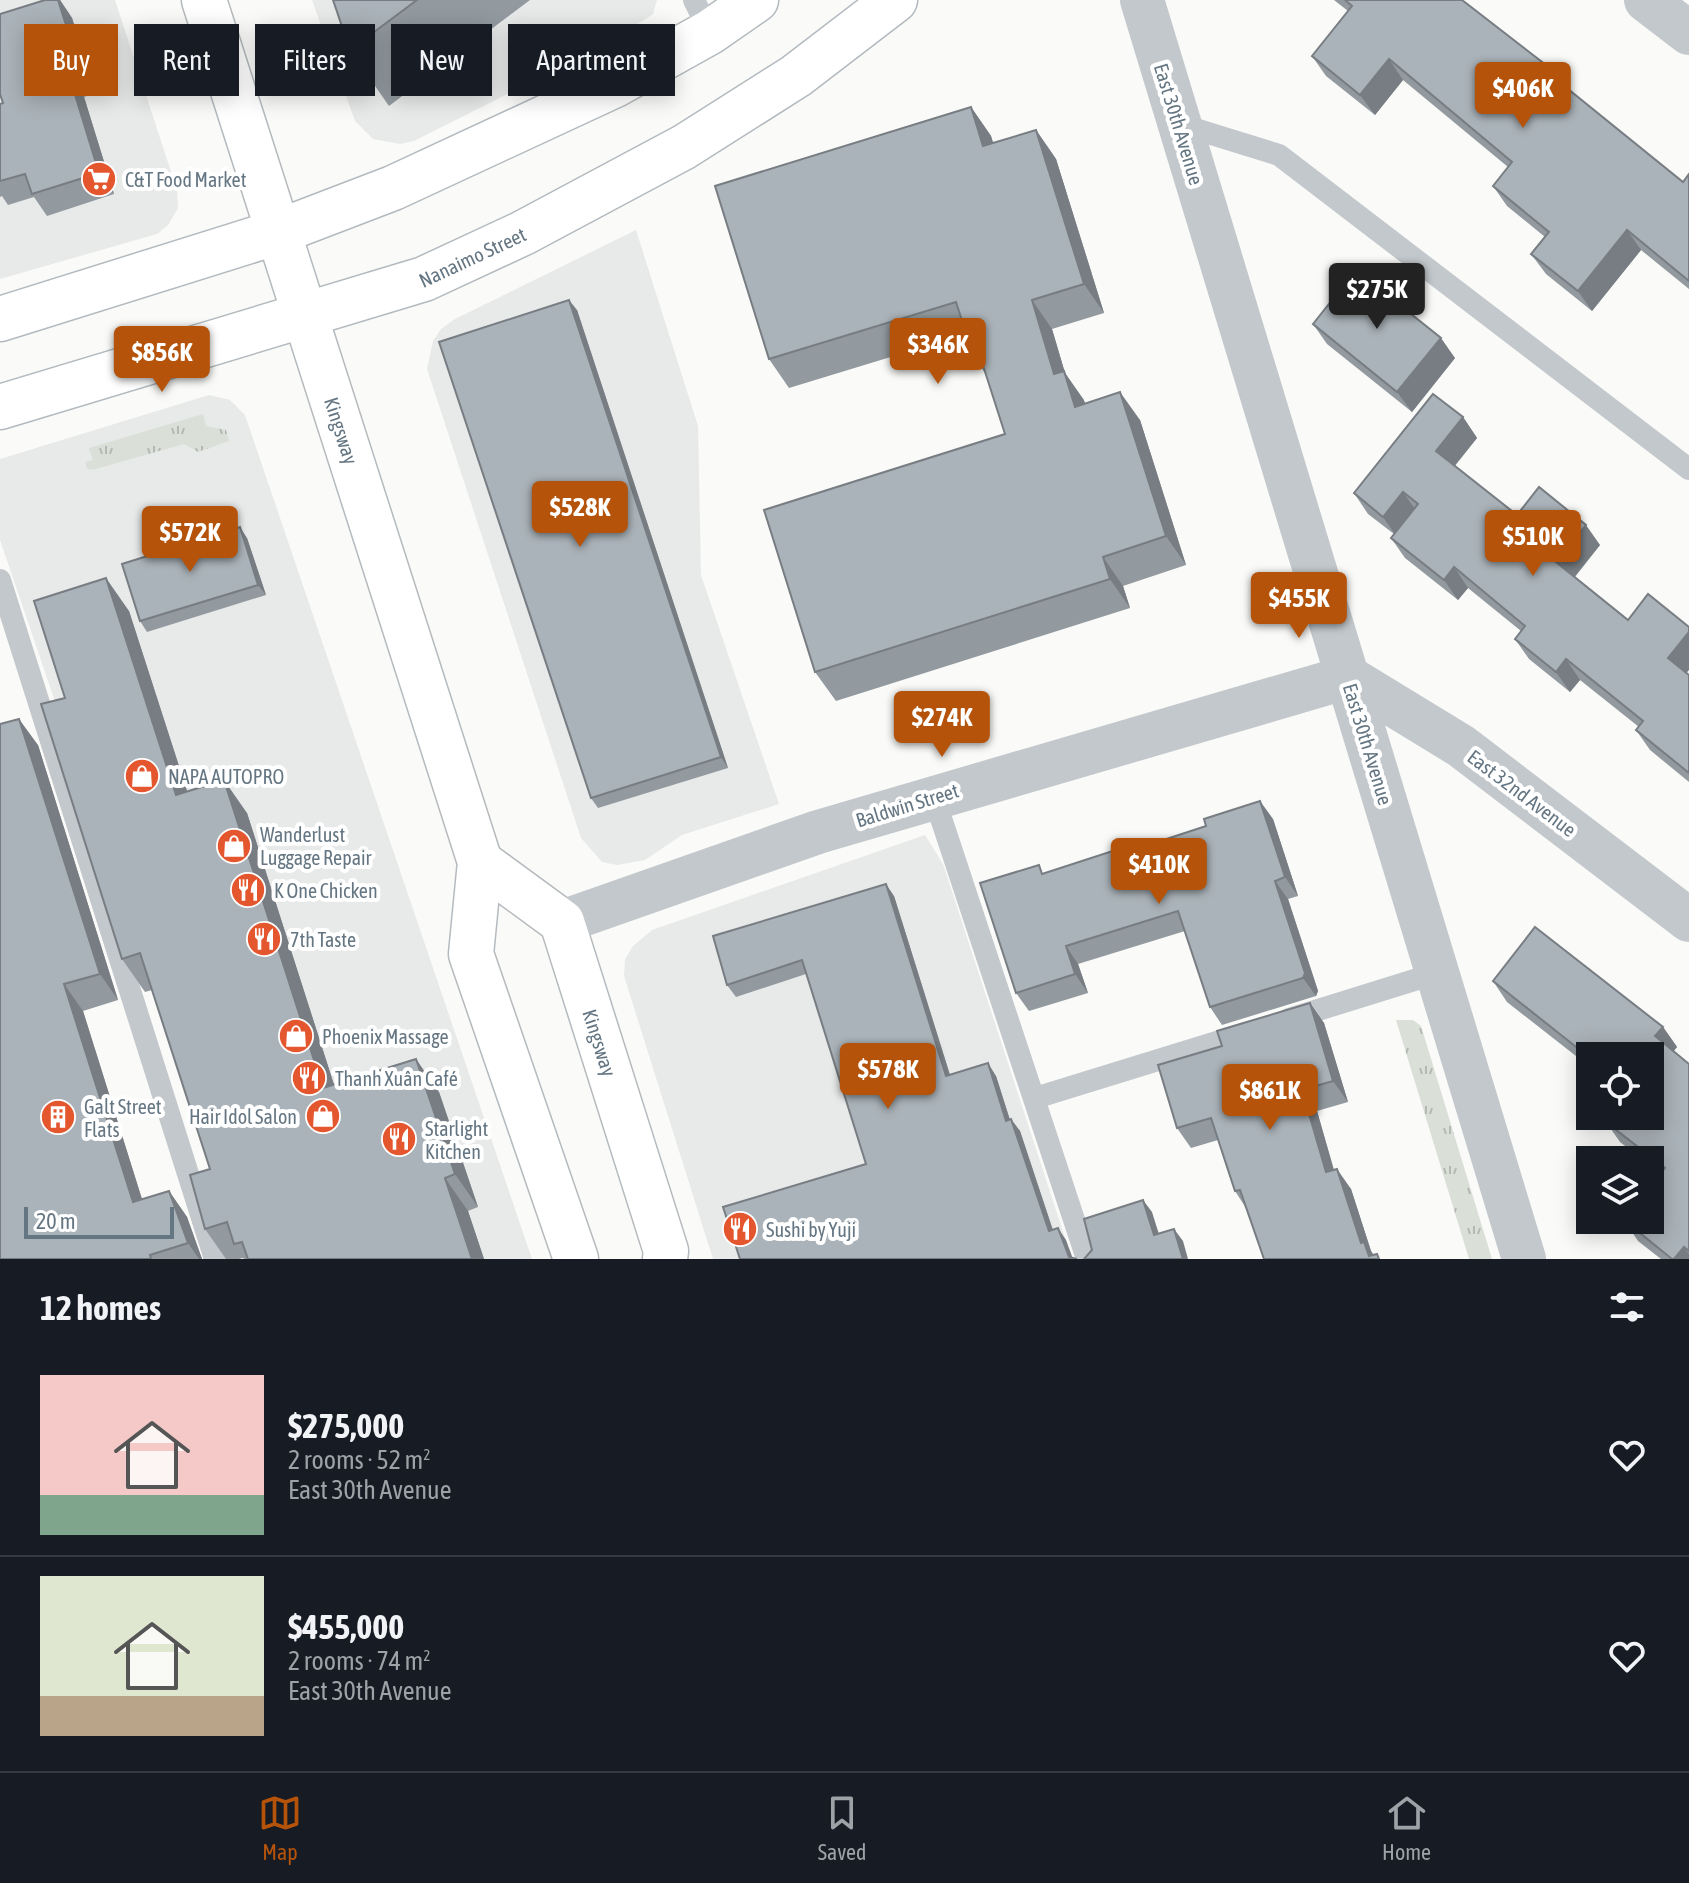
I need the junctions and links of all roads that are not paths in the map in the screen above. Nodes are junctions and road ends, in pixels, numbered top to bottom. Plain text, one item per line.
1 (204, 0) edge
2 (756, 0) edge
3 (895, 0) edge
4 (1142, 0) edge
5 (1646, 0) edge
6 (702, 16) edge
7 (1689, 33) edge
8 (1179, 124) junction
9 (278, 232) junction
10 (306, 316) junction
11 (0, 319) edge
12 (0, 407) edge
13 (1689, 469) edge
14 (0, 580) edge
15 (1348, 677) junction
16 (934, 797) junction
17 (480, 862) junction
18 (1689, 920) edge
19 (562, 922) junction
20 (1437, 973) junction
21 (1035, 1098) junction
22 (215, 1259) edge
23 (576, 1259) edge
24 (665, 1259) edge
25 (1087, 1259) edge
26 (1524, 1259) edge

1 - 9 main road, Kingsway
2 - 6 main road
3 - 10 main road, Nanaimo Street
4 - 8 street, East 30th Avenue
5 - 7 street
6 - 9 main road
8 - 13 lane
8 - 15 street, East 30th Avenue
9 - 10 main road, Kingsway
9 - 11 main road
10 - 12 main road, Nanaimo Street
10 - 17 main road, Kingsway
14 - 22 lane
15 - 16 street, Baldwin Street
15 - 18 street, East 32nd Avenue
15 - 20 street, East 30th Avenue
16 - 19 street, Baldwin Street
16 - 21 lane
17 - 19 main road
17 - 23 main road, Kingsway
19 - 24 main road, Kingsway
20 - 21 lane
20 - 26 street, East 30th Avenue
21 - 25 lane

